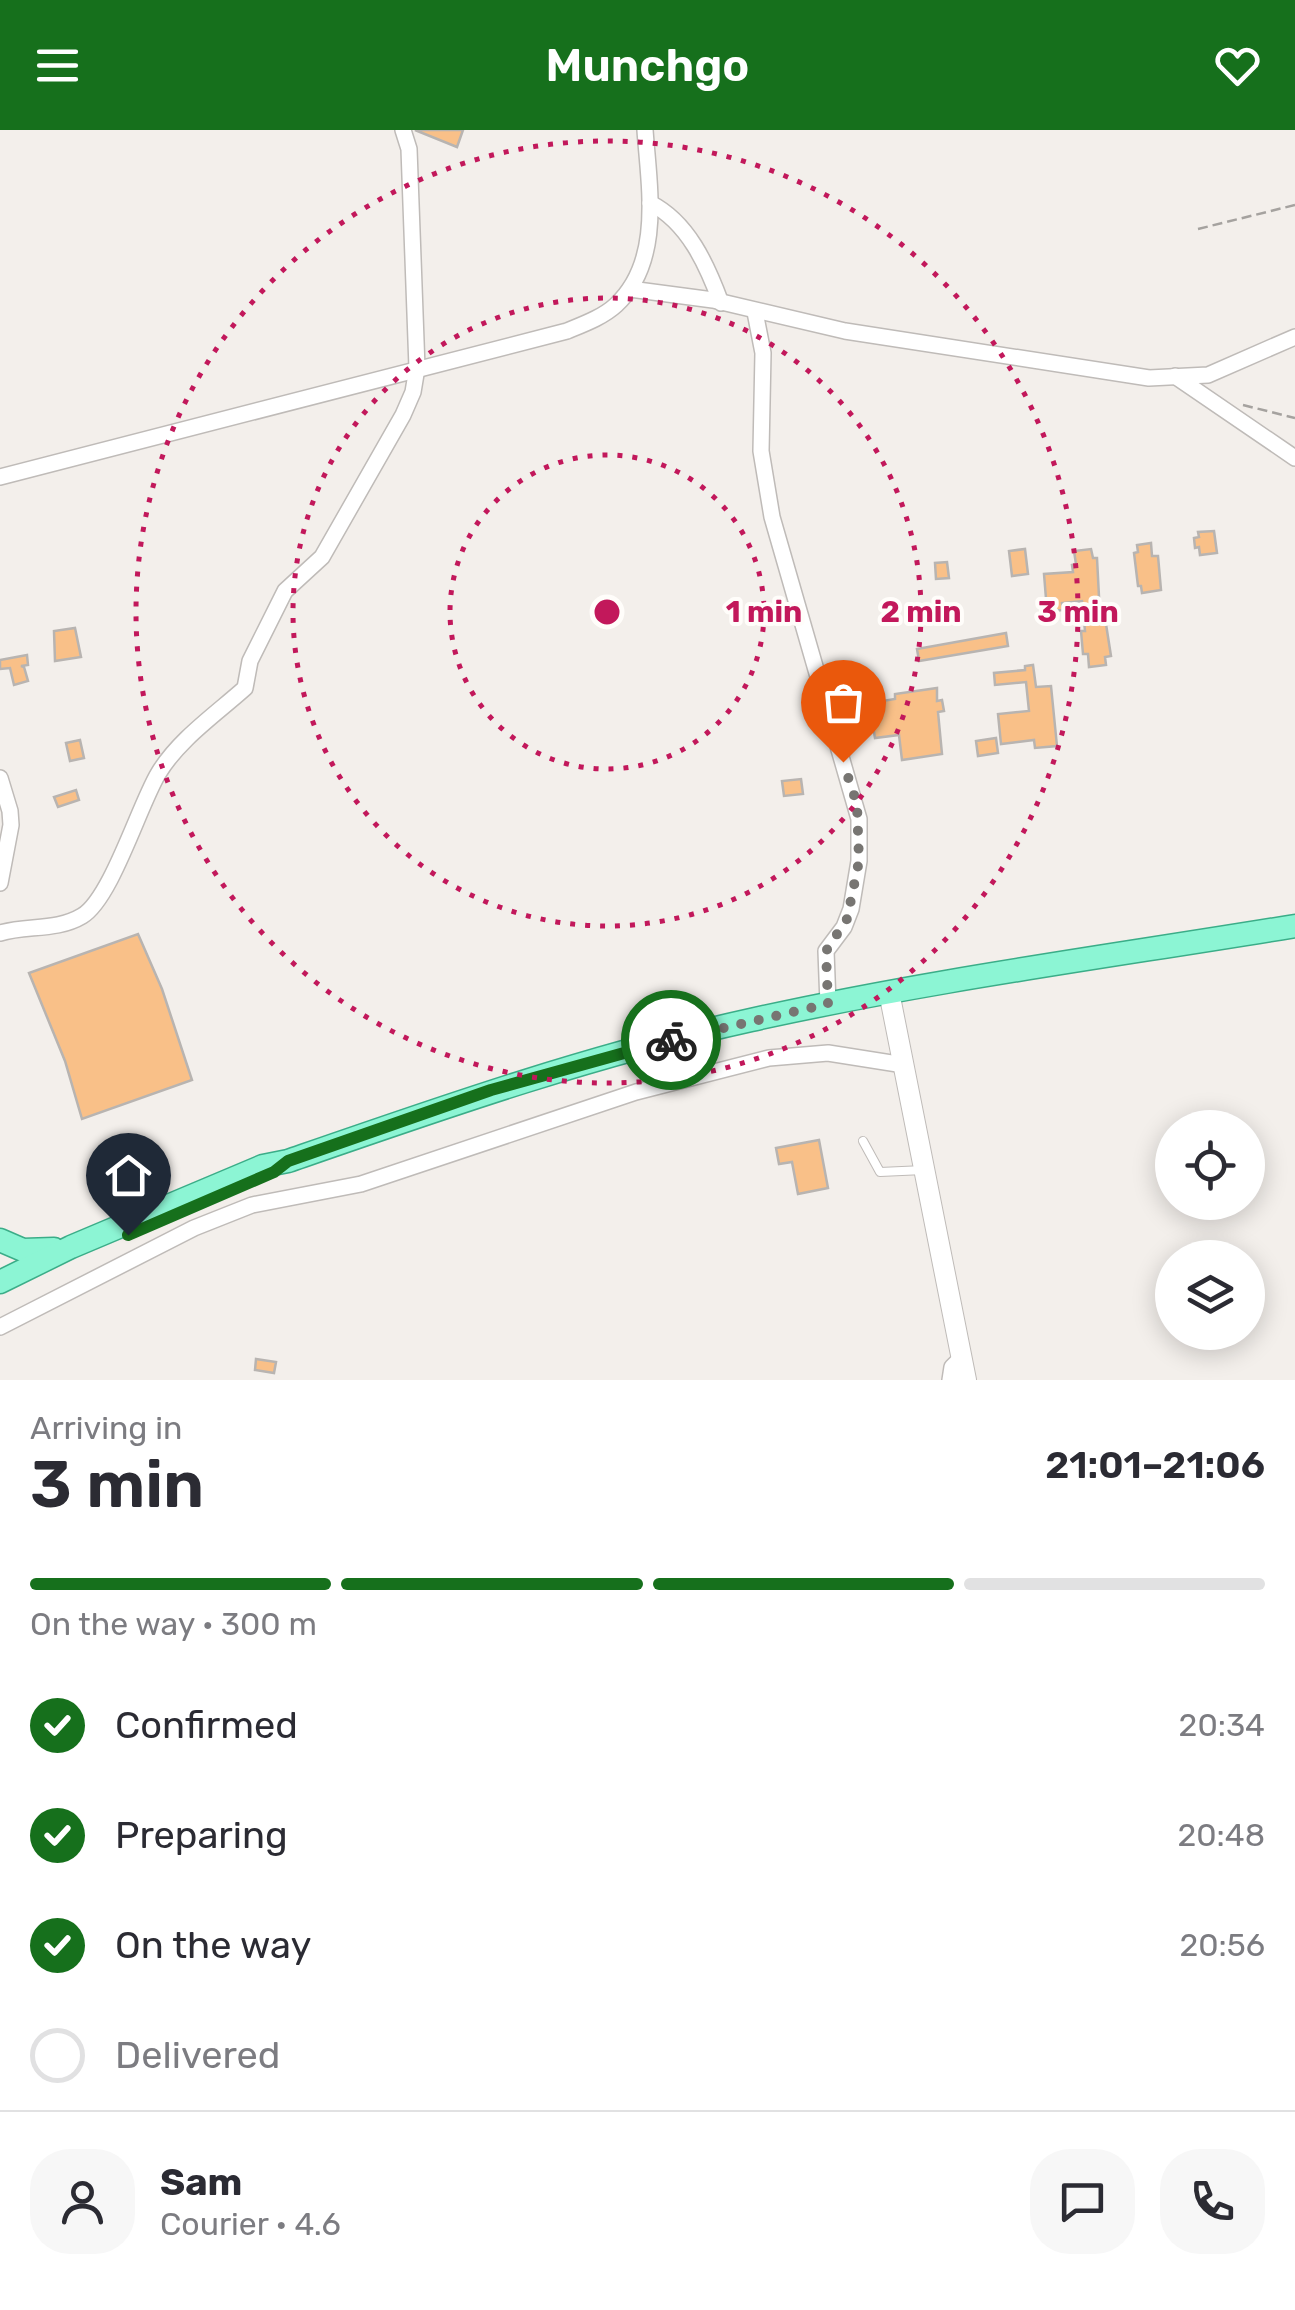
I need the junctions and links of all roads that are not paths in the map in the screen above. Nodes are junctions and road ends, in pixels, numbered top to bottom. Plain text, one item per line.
1 (403, 130) edge
2 (645, 130) edge
3 (650, 203) junction
4 (630, 289) junction
5 (722, 302) junction
6 (755, 312) junction
7 (1295, 337) edge
8 (417, 368) junction
9 (1175, 376) junction
10 (1295, 458) edge
11 (0, 477) edge
12 (0, 778) edge
13 (0, 883) edge
14 (1295, 926) edge
15 (0, 933) edge
16 (889, 992) junction
17 (828, 1004) junction
18 (904, 1066) junction
19 (863, 1141) dead end
20 (288, 1161) junction
21 (924, 1170) junction
22 (0, 1240) edge
23 (71, 1246) junction
24 (13, 1279) edge
25 (0, 1294) edge
26 (0, 1327) edge
27 (961, 1358) junction
28 (950, 1380) edge
29 (966, 1380) edge

1 - 8 street
2 - 3 street
3 - 4 street
3 - 5 street
4 - 5 street
4 - 8 street
5 - 6 street
6 - 9 street
6 - 17 street
7 - 9 street
8 - 11 street
8 - 15 street
9 - 10 street
12 - 13 street
14 - 16 main road
16 - 17 main road
16 - 18 street
17 - 20 main road
18 - 21 street
18 - 26 street
19 - 21 lane
20 - 23 main road
20 - 24 main road
21 - 27 street
22 - 23 main road
22 - 24 street
23 - 24 main road
24 - 25 main road
27 - 28 street
27 - 29 street

